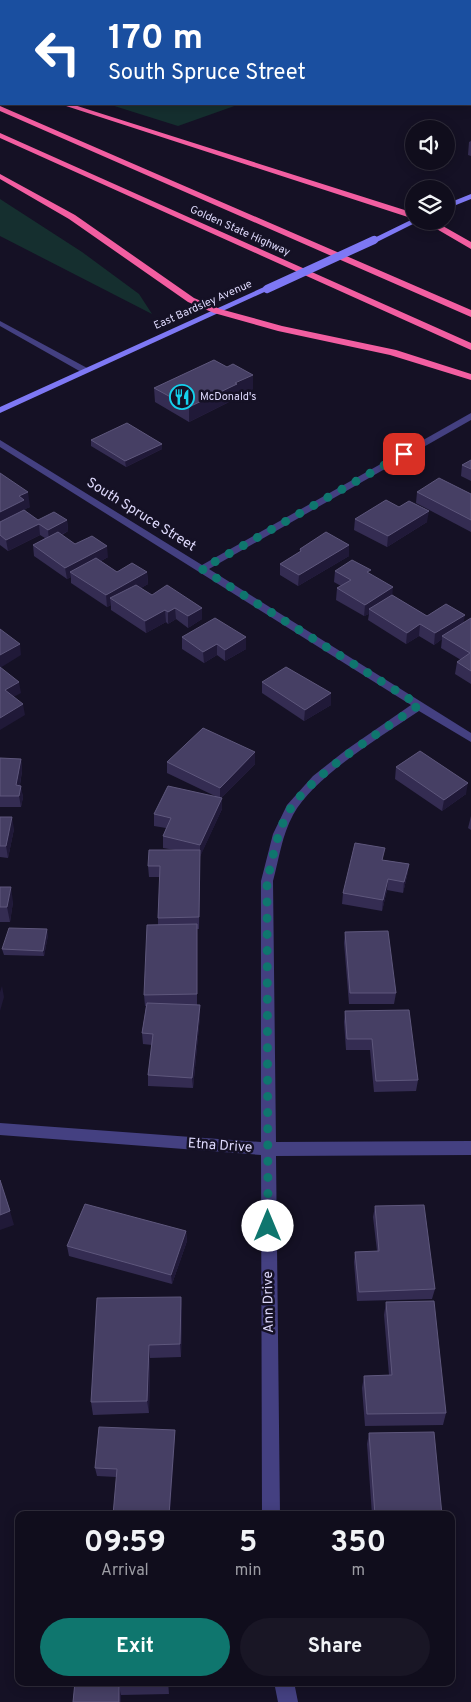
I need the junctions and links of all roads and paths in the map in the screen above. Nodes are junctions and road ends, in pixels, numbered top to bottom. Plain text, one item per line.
1 (67, 105) edge
2 (0, 108) edge
3 (0, 135) edge
4 (0, 176) edge
5 (471, 196) edge
6 (455, 203) edge
7 (405, 213) edge
8 (405, 226) edge
9 (443, 230) edge
10 (471, 246) edge
11 (217, 311) junction
12 (471, 314) edge
13 (0, 323) edge
14 (471, 347) edge
15 (86, 371) junction
16 (471, 377) edge
17 (0, 410) edge
18 (471, 416) edge
19 (0, 443) edge
20 (202, 569) junction
21 (419, 705) junction
22 (471, 738) edge
23 (0, 1130) edge
24 (471, 1148) edge
25 (267, 1149) junction
26 (271, 1511) edge
27 (285, 1686) edge
28 (288, 1702) edge

1 - 7 highway
2 - 12 highway, Golden State Highway
3 - 14 highway, Golden State Highway
4 - 11 highway
5 - 6 main road
8 - 11 main road, East Bardsley Avenue, bridge
9 - 10 highway
11 - 15 main road, East Bardsley Avenue
11 - 16 highway
13 - 15 street
15 - 17 main road, East Bardsley Avenue
18 - 20 street
19 - 20 street, South Spruce Street
20 - 21 street, South Spruce Street
21 - 22 street, South Spruce Street
21 - 25 street, Ann Drive
23 - 25 street, Etna Drive
24 - 25 street, Etna Drive
25 - 26 street, Ann Drive
27 - 28 street

